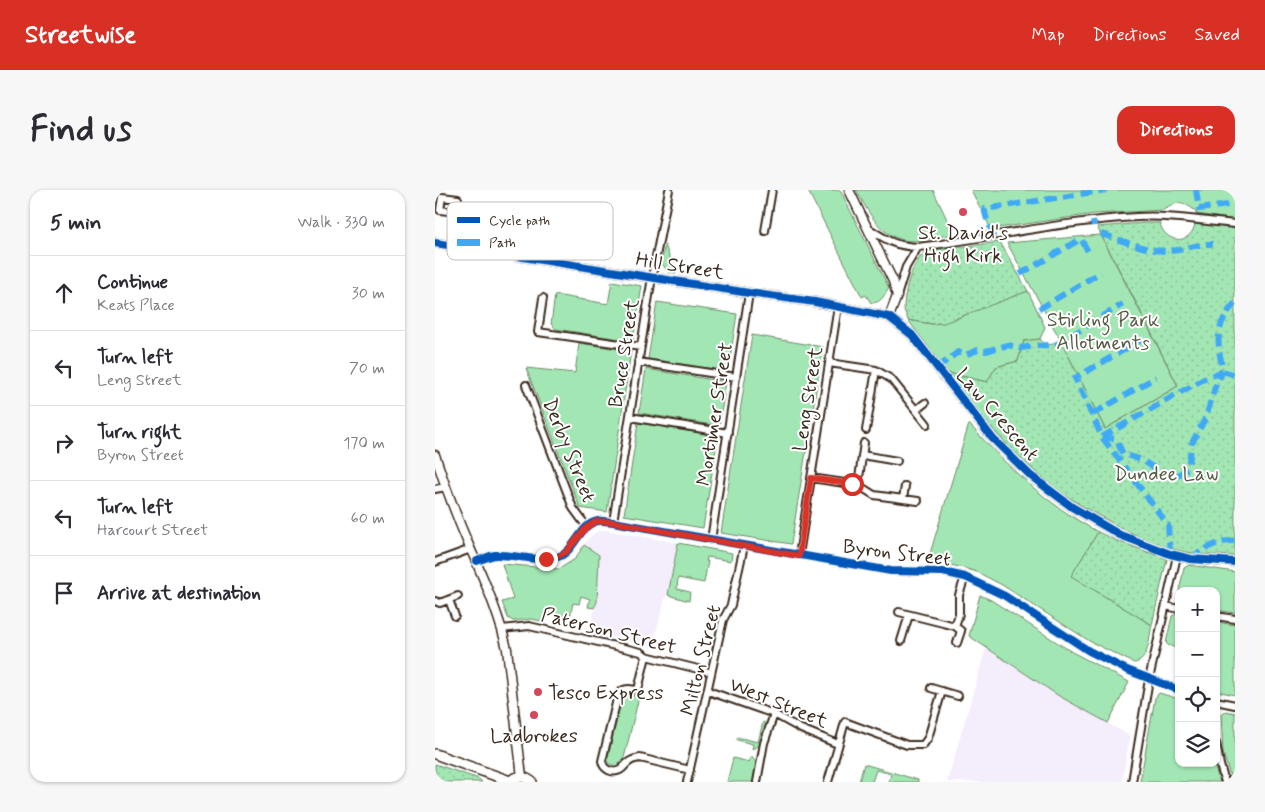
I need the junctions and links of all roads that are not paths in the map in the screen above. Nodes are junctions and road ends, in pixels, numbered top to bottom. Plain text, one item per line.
1 (669, 190) edge
2 (772, 190) edge
3 (849, 190) edge
4 (1235, 224) edge
5 (868, 228) junction
6 (765, 231) dead end
7 (918, 247) junction
8 (542, 260) edge
9 (652, 277) junction
10 (749, 293) junction
11 (897, 296) junction
12 (543, 298) dead end
13 (838, 306) junction
14 (889, 317) junction
15 (641, 347) junction
16 (638, 362) junction
17 (829, 363) junction
18 (876, 370) junction
19 (736, 377) junction
20 (526, 385) dead end
21 (925, 403) dead end
22 (916, 410) junction
23 (630, 417) junction
24 (927, 424) dead end
25 (866, 430) dead end
26 (728, 433) junction
27 (864, 443) dead end
28 (435, 455) edge
29 (863, 455) junction
30 (897, 461) dead end
31 (811, 478) junction
32 (858, 485) junction
33 (905, 486) dead end
34 (446, 487) junction
35 (435, 489) edge
36 (903, 499) junction
37 (918, 502) dead end
38 (613, 522) junction
39 (587, 527) junction
40 (711, 540) junction
41 (744, 546) junction
42 (471, 549) junction
43 (799, 556) junction
44 (1177, 556) junction
45 (477, 561) junction
46 (435, 562) edge
47 (1235, 562) edge
48 (965, 577) junction
49 (458, 596) dead end
50 (449, 600) junction
51 (435, 601) edge
52 (1166, 606) junction
53 (1175, 608) edge
54 (899, 612) dead end
55 (909, 615) junction
56 (455, 616) dead end
57 (1220, 617) edge
58 (1235, 619) edge
59 (955, 626) junction
60 (502, 629) junction
61 (901, 641) dead end
62 (957, 643) dead end
63 (646, 656) junction
64 (706, 671) dead end
65 (1149, 679) junction
66 (931, 688) dead end
67 (1175, 689) edge
68 (708, 691) junction
69 (942, 691) junction
70 (958, 696) dead end
71 (1220, 702) edge
72 (1235, 705) edge
73 (774, 714) junction
74 (839, 744) junction
75 (435, 754) edge
76 (1220, 765) edge
77 (690, 770) junction
78 (522, 777) junction
79 (510, 782) edge
80 (532, 782) edge
81 (687, 782) edge
82 (757, 782) edge
83 (828, 782) edge
84 (1132, 782) edge
85 (1225, 782) edge

1 - 9 street, Bruce Street
2 - 6 street
3 - 5 street
4 - 7 street
5 - 7 street
5 - 11 street
7 - 11 street
8 - 9 street, Hill Street
9 - 10 street, Hill Street
9 - 15 street, Bruce Street
10 - 13 street, Hill Street
10 - 19 street, Mortimer Street
11 - 14 street
12 - 15 street
13 - 14 street, Hill Street
13 - 17 street, Leng Street
14 - 44 street, Law Crescent
15 - 16 street, Bruce Street
16 - 19 street
16 - 23 street, Bruce Street
17 - 18 street
17 - 31 street, Leng Street
18 - 22 street
18 - 25 street
19 - 26 street, Mortimer Street
20 - 39 street, Derby Street
21 - 22 street
22 - 24 street
23 - 26 street
23 - 38 street, Bruce Street
26 - 40 street, Mortimer Street
27 - 29 street
28 - 34 street
29 - 30 street
29 - 32 street
31 - 32 street
31 - 43 street, Leng Street
32 - 36 street
33 - 36 street
34 - 35 street
34 - 42 street
36 - 37 street
38 - 39 street, Byron Street
38 - 40 street, Byron Street
39 - 45 street
40 - 41 street, Byron Street
41 - 43 street, Byron Street
41 - 68 street, Milton Street
42 - 45 street
42 - 46 street
43 - 48 street, Byron Street
44 - 47 street, Law Crescent
44 - 52 street
45 - 60 street
48 - 59 street
48 - 65 street, Byron Street
49 - 50 street
50 - 51 street
50 - 56 street
52 - 53 street
52 - 65 street
54 - 55 street
55 - 59 street
55 - 61 street
57 - 58 street
59 - 62 street
60 - 63 street, Paterson Street
60 - 78 street
63 - 64 street, Paterson Street
63 - 77 street
65 - 67 street, Byron Street
65 - 84 street
66 - 69 street
68 - 73 street, West Street
68 - 77 street, Milton Street
69 - 70 street
69 - 74 street
71 - 72 street
73 - 74 street, West Street
73 - 82 street
74 - 83 street
75 - 79 main road
76 - 85 street
77 - 81 street, Milton Street
78 - 79 main road
78 - 80 main road

